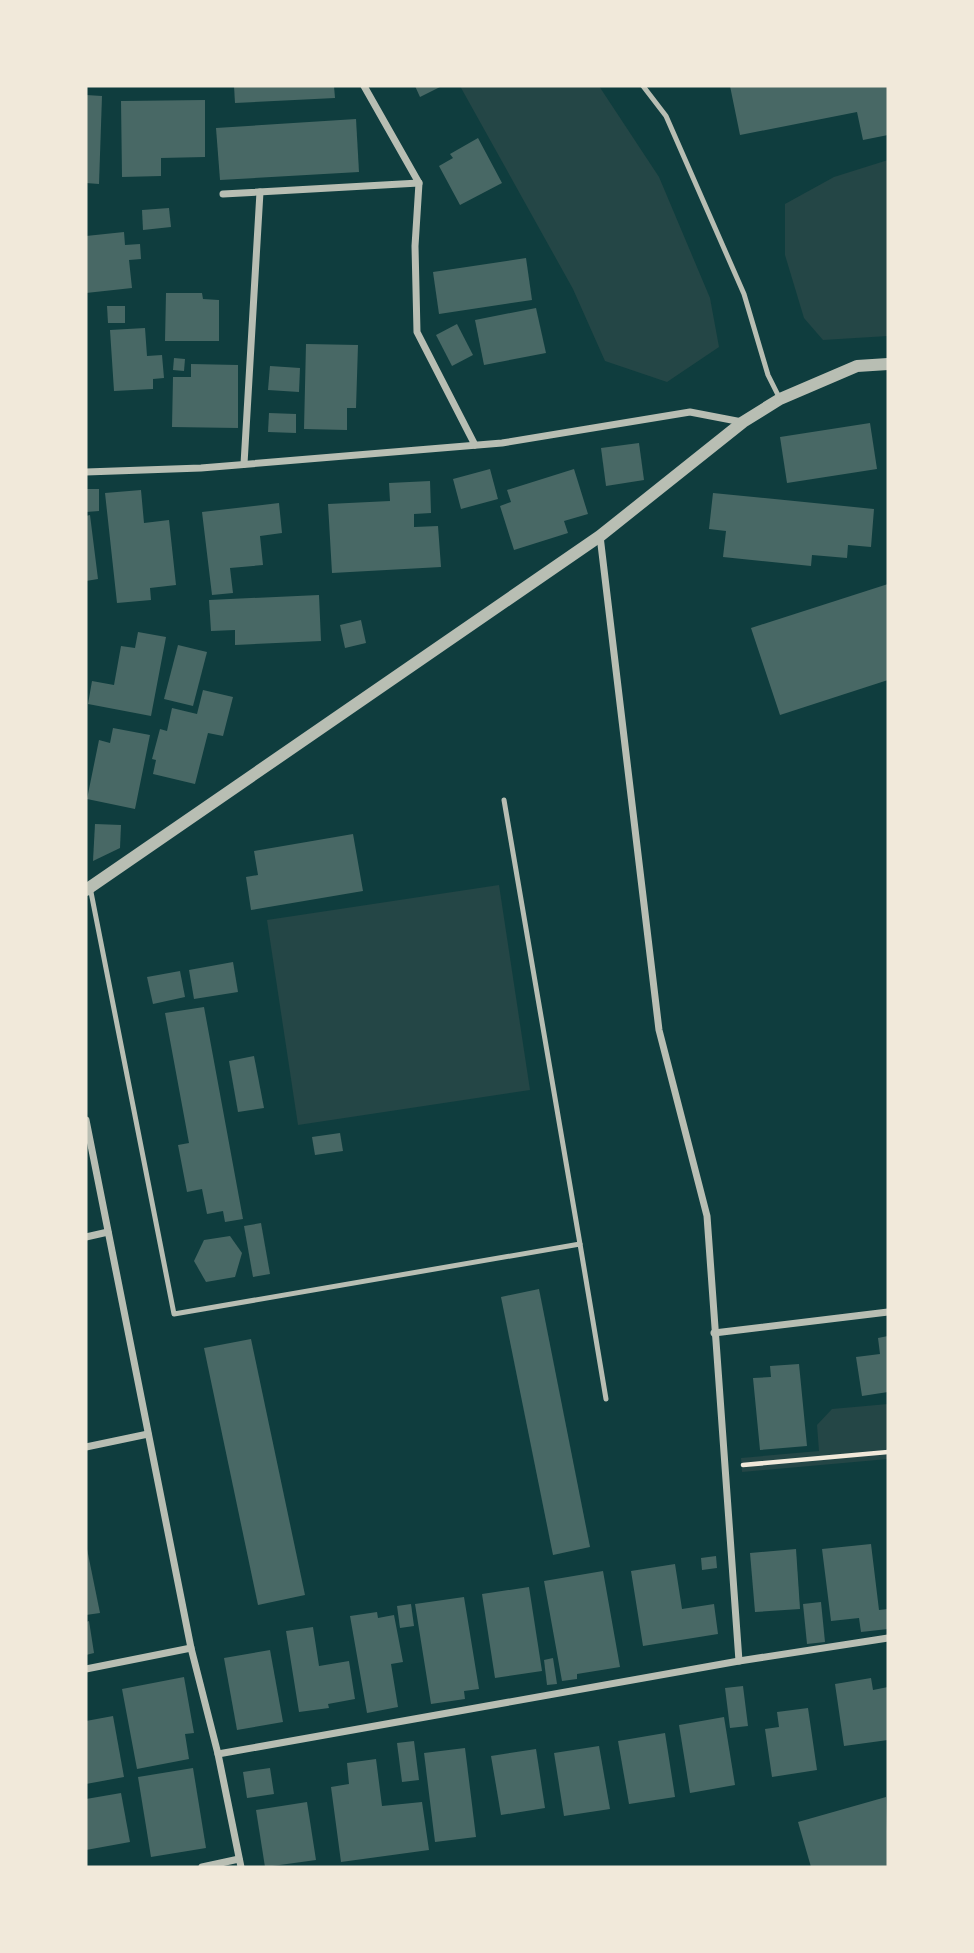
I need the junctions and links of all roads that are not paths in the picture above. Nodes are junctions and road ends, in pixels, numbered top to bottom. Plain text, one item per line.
1 (364, 86) edge
2 (643, 86) edge
3 (419, 183) junction
4 (260, 192) junction
5 (223, 194) dead end
6 (888, 364) edge
7 (780, 400) junction
8 (743, 422) junction
9 (475, 445) junction
10 (244, 464) junction
11 (86, 472) edge
12 (600, 536) junction
13 (504, 800) dead end
14 (88, 889) edge
15 (86, 1120) edge
16 (108, 1232) junction
17 (86, 1237) edge
18 (580, 1244) junction
19 (888, 1312) edge
20 (715, 1333) junction
21 (606, 1399) dead end
22 (148, 1434) junction
23 (86, 1447) edge
24 (888, 1638) edge
25 (191, 1648) junction
26 (739, 1661) junction
27 (86, 1669) edge
28 (218, 1754) junction
29 (240, 1863) edge
30 (202, 1867) edge

1 - 3 street
2 - 7 lane
3 - 4 street
3 - 9 street
4 - 5 street
4 - 10 street
6 - 7 street
7 - 8 street
8 - 9 street
8 - 12 street
9 - 10 street
10 - 11 street
12 - 14 street
12 - 20 street
13 - 18 lane
14 - 18 lane
15 - 16 street
16 - 17 street
16 - 22 street
18 - 21 lane
19 - 20 street
20 - 26 street
22 - 23 street
22 - 25 street
24 - 26 street
25 - 27 street
25 - 28 street
26 - 28 street
28 - 29 street
29 - 30 street

